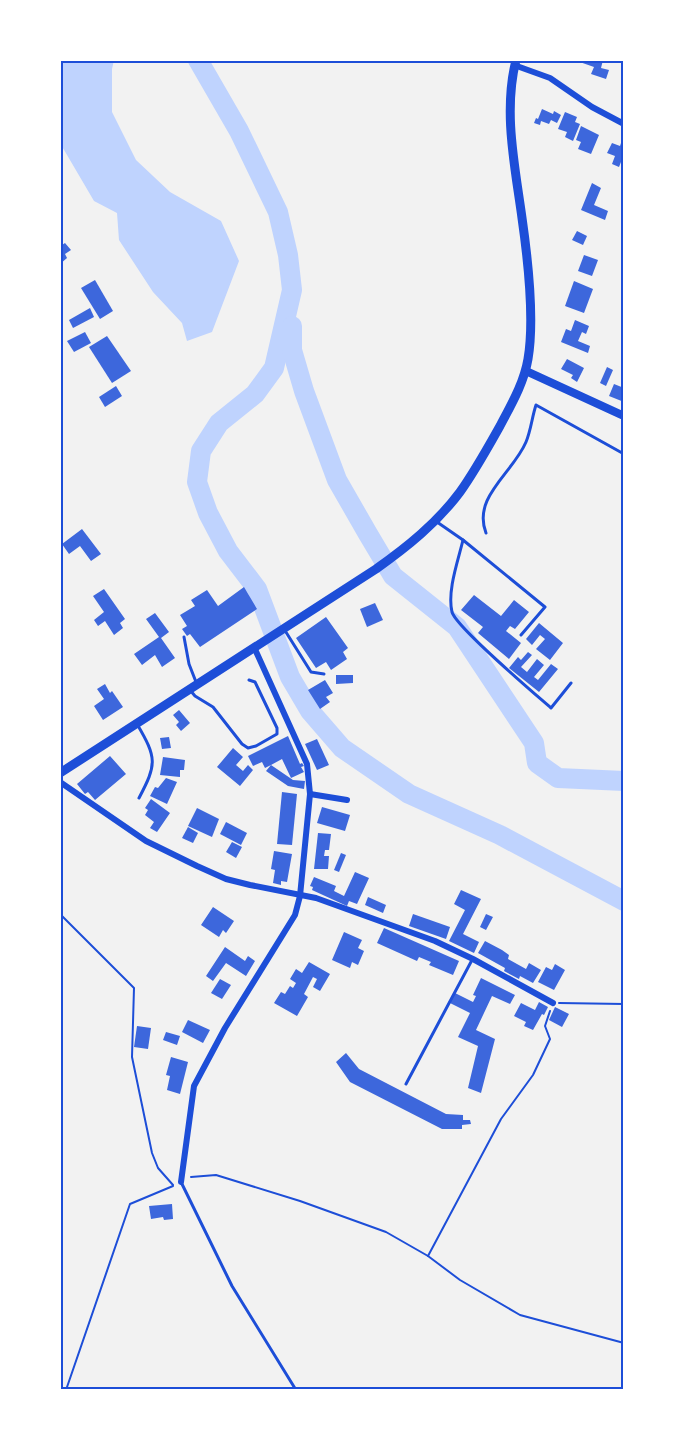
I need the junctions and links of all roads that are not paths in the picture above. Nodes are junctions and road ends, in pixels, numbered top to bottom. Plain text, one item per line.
1 (515, 63) edge
2 (624, 124) edge
3 (526, 371) junction
4 (624, 416) edge
5 (624, 454) edge
6 (435, 520) junction
7 (486, 533) dead end
8 (463, 540) junction
9 (281, 630) junction
10 (521, 635) dead end
11 (184, 637) dead end
12 (254, 647) junction
13 (324, 674) dead end
14 (249, 680) dead end
15 (571, 683) dead end
16 (193, 686) junction
17 (136, 723) junction
18 (60, 773) edge
19 (60, 782) edge
20 (310, 794) junction
21 (139, 798) dead end
22 (347, 800) dead end
23 (300, 896) junction
24 (473, 959) junction
25 (553, 1003) road end
26 (406, 1084) dead end
27 (181, 1182) joint
28 (296, 1390) edge

1 - 2 street
1 - 3 main road
3 - 4 street
3 - 6 main road
5 - 7 lane
6 - 8 lane
6 - 9 main road
8 - 10 lane
8 - 15 lane
9 - 12 main road
9 - 13 lane
11 - 16 lane
12 - 16 main road
12 - 20 street
14 - 16 lane
16 - 17 main road
17 - 18 main road
17 - 21 lane
19 - 23 street
20 - 22 street
20 - 23 street
23 - 24 street
23 - 27 street
24 - 25 street
24 - 26 lane
27 - 28 lane

